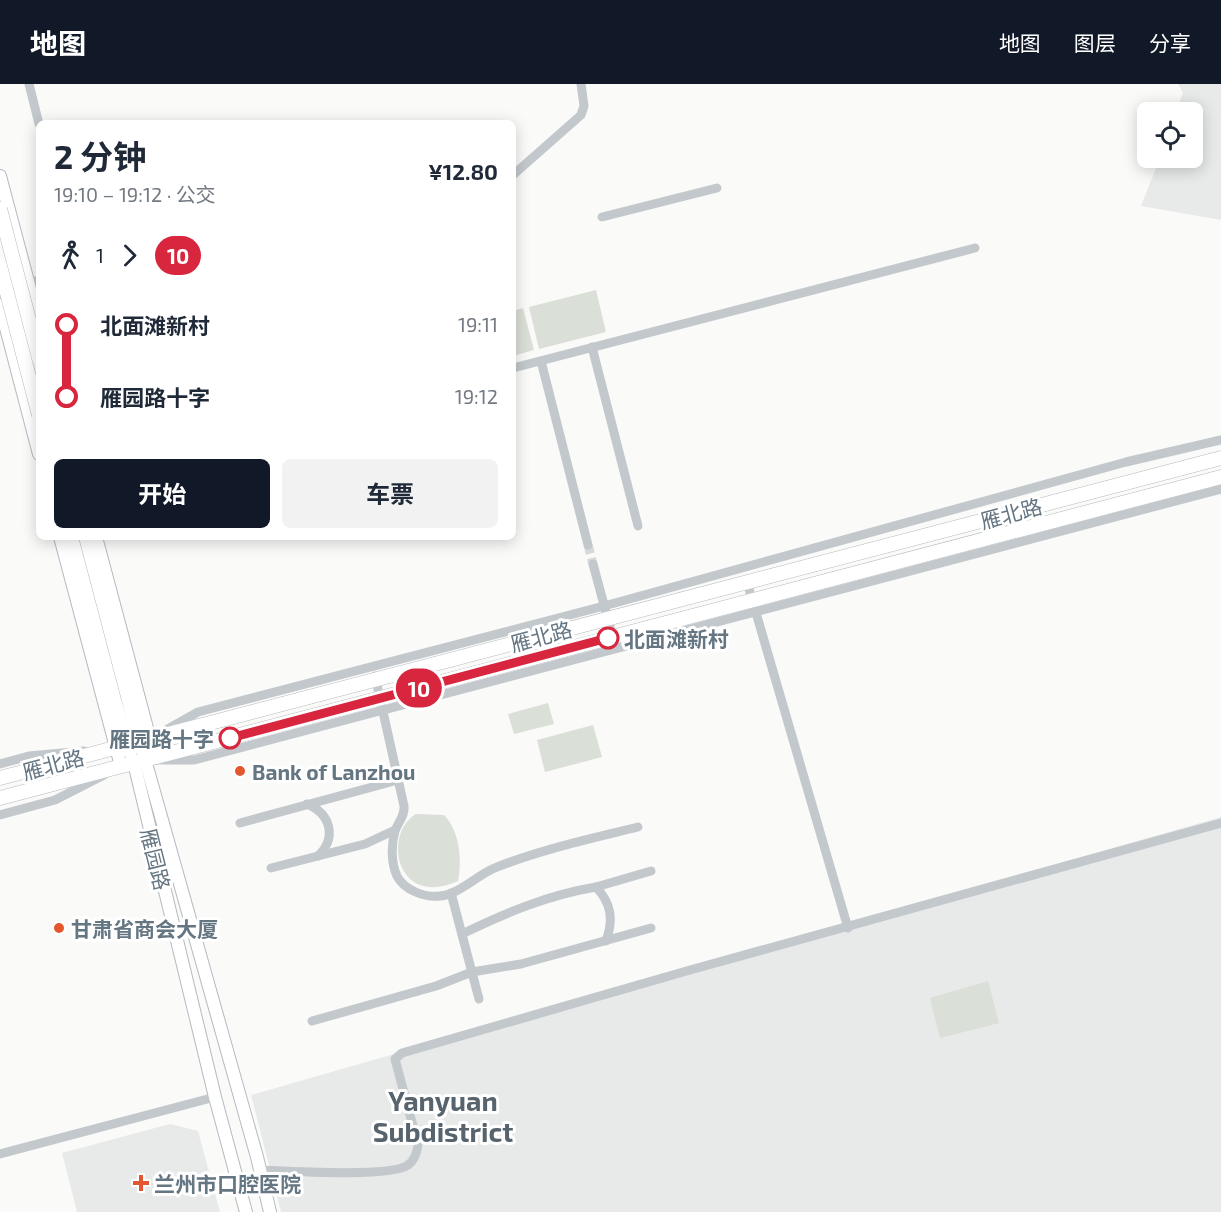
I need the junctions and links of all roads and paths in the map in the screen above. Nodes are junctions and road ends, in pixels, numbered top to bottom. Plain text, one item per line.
1 (29, 84) edge
2 (581, 84) edge
3 (38, 120) edge
4 (516, 172) edge
5 (0, 176) edge
6 (717, 188) dead end
7 (0, 209) edge
8 (602, 217) dead end
9 (975, 249) dead end
10 (0, 266) edge
11 (34, 281) edge
12 (0, 291) edge
13 (36, 298) edge
14 (0, 305) edge
15 (2, 320) edge
16 (36, 347) edge
17 (592, 347) junction
18 (541, 361) junction
19 (516, 367) edge
20 (36, 404) edge
21 (1221, 440) edge
22 (36, 443) edge
23 (1221, 458) edge
24 (1221, 477) edge
25 (1221, 489) edge
26 (638, 526) dead end
27 (69, 540) edge
28 (97, 540) edge
29 (87, 544) edge
30 (588, 545) tunnel mouth
31 (593, 564) tunnel mouth
32 (747, 582) junction
33 (755, 607) junction
34 (606, 612) junction
35 (614, 644) junction
36 (371, 666) junction
37 (376, 680) junction
38 (381, 705) junction
39 (134, 743) junction
40 (138, 762) junction
41 (0, 764) edge
42 (0, 778) edge
43 (399, 780) junction
44 (0, 798) edge
45 (307, 804) junction
46 (0, 815) edge
47 (240, 823) dead end
48 (1221, 823) edge
49 (638, 827) dead end
50 (395, 830) junction
51 (317, 858) junction
52 (271, 868) dead end
53 (651, 871) dead end
54 (596, 887) junction
55 (451, 893) junction
56 (651, 928) dead end
57 (848, 928) junction
58 (462, 934) junction
59 (606, 940) junction
60 (472, 972) junction
61 (479, 999) dead end
62 (312, 1021) dead end
63 (215, 1097) junction
64 (0, 1154) edge
65 (260, 1170) junction
66 (246, 1212) edge
67 (270, 1212) edge

1 - 3 street
2 - 4 street
5 - 11 main road
6 - 8 street
7 - 16 main road, bridge
9 - 17 street
10 - 20 main road, bridge
11 - 12 street
11 - 13 main road
14 - 15 main road
15 - 22 main road
17 - 18 street
17 - 26 street
18 - 19 street
18 - 30 street
21 - 34 street
23 - 32 main road, 雁北路
24 - 33 main road, 雁北路
25 - 33 street
27 - 39 main road, 雁园路
28 - 39 main road, 雁园路
29 - 39 main road, 雁园路
31 - 34 street
32 - 33 street
32 - 34 main road, 雁北路
33 - 35 main road, 雁北路
33 - 57 street
34 - 35 street
34 - 36 street
34 - 37 main road, 雁北路
35 - 38 main road, 雁北路
36 - 37 street
36 - 39 street
37 - 38 street
37 - 39 main road, 雁北路
38 - 40 main road, 雁北路
38 - 43 street
39 - 40 main road, 雁园路
39 - 40 main road, 雁园路
39 - 41 street
39 - 42 main road, 雁北路
40 - 44 main road, 雁北路
40 - 46 street
40 - 63 main road, 雁园路
40 - 65 main road, 雁园路
43 - 45 street
43 - 50 street
45 - 47 street
45 - 51 street
48 - 57 street
49 - 55 street
50 - 51 street
50 - 55 street
51 - 52 street
53 - 54 street
54 - 58 street
54 - 59 street
55 - 58 street
56 - 59 street
57 - 65 street
58 - 60 street
59 - 60 street
60 - 61 street
60 - 62 street
63 - 64 street
63 - 66 main road, 雁园路
65 - 67 main road, 雁园路

